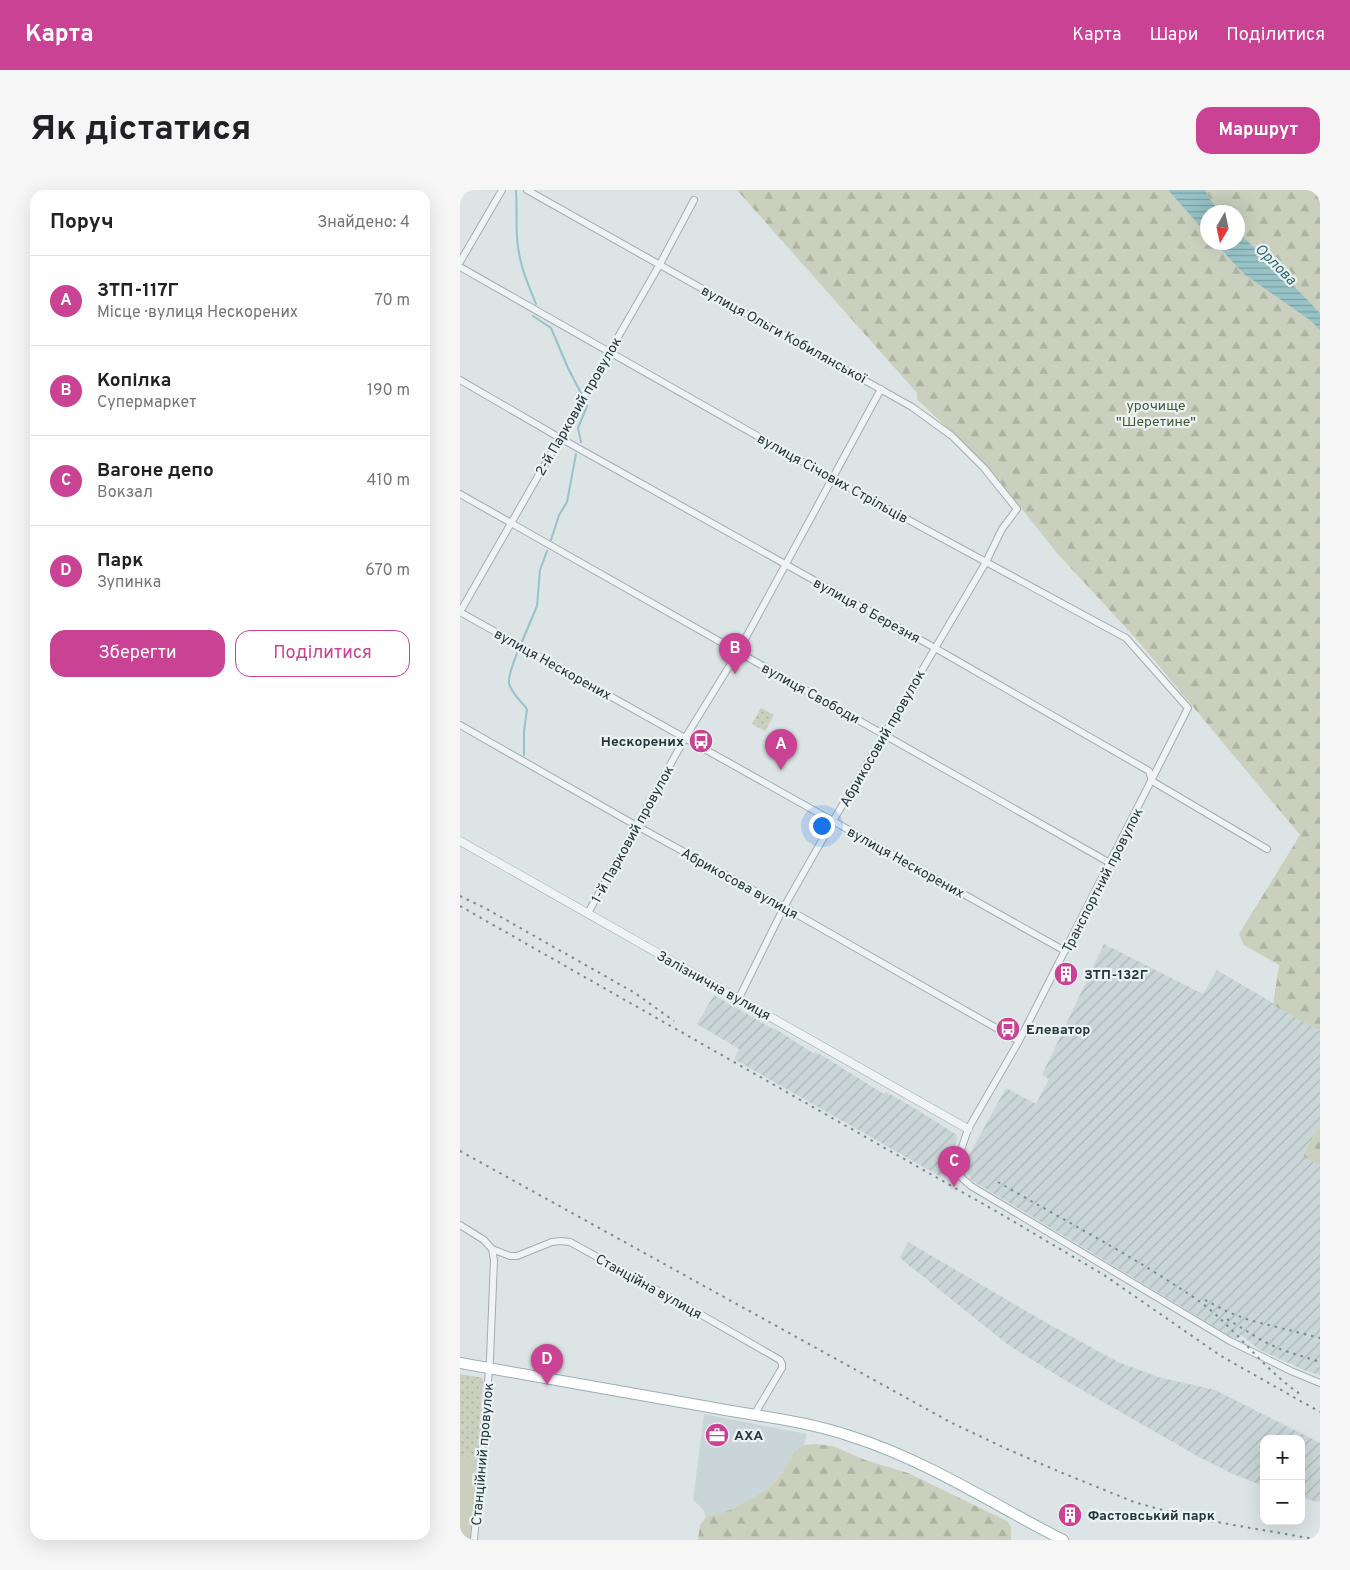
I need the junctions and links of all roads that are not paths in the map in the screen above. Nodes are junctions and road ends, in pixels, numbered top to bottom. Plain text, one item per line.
1 (502, 190) edge
2 (526, 190) edge
3 (694, 200) dead end
4 (460, 262) edge
5 (660, 264) junction
6 (460, 267) edge
7 (609, 351) junction
8 (460, 380) edge
9 (881, 389) junction
10 (560, 438) junction
11 (833, 479) junction
12 (460, 494) edge
13 (1017, 509) joint
14 (511, 524) junction
15 (986, 562) junction
16 (785, 565) junction
17 (460, 612) edge
18 (935, 648) junction
19 (738, 652) junction
20 (1188, 708) joint
21 (460, 725) edge
22 (884, 734) junction
23 (685, 738) junction
24 (1152, 781) junction
25 (833, 821) junction
26 (637, 826) junction
27 (460, 841) edge
28 (1268, 849) dead end
29 (1110, 863) junction
30 (784, 907) junction
31 (588, 913) junction
32 (1065, 951) junction
33 (739, 998) junction
34 (1018, 1041) junction
35 (968, 1129) junction
36 (460, 1225) edge
37 (492, 1249) junction
38 (460, 1363) edge
39 (489, 1368) junction
40 (1320, 1383) edge
41 (754, 1415) junction
42 (1037, 1526) junction
43 (474, 1540) edge
44 (1048, 1540) edge
45 (1063, 1540) edge

1 - 4 street
2 - 5 street, вулиця Ольги Кобилянської
3 - 5 street, 2-й Парковий провулок
5 - 7 street, 2-й Парковий провулок
5 - 9 street, вулиця Ольги Кобилянської
6 - 7 street, вулиця Січових Стрільців
7 - 10 street, 2-й Парковий провулок
7 - 11 street, вулиця Січових Стрільців
8 - 10 street, вулиця 8 Березня
9 - 11 street, 1-й Парковий провулок
9 - 13 street, вулиця Ольги Кобилянської
10 - 14 street, 2-й Парковий провулок
10 - 16 street, вулиця 8 Березня
11 - 15 street, вулиця Січових Стрільців
11 - 16 street, 1-й Парковий провулок
12 - 14 street, вулиця Свободи
13 - 15 street, Абрикосовий провулок
14 - 17 street, 2-й Парковий провулок
14 - 19 street, вулиця Свободи
15 - 18 street, Абрикосовий провулок
15 - 20 street, вулиця Січових Стрільців
16 - 18 street, вулиця 8 Березня
16 - 19 street, 1-й Парковий провулок
17 - 23 street, вулиця Нескорених
18 - 22 street, Абрикосовий провулок
18 - 24 street, вулиця 8 Березня
19 - 22 street, вулиця Свободи
19 - 23 street, 1-й Парковий провулок
20 - 24 street, Транспортний провулок
21 - 26 street, Абрикосова вулиця
22 - 25 street, Абрикосовий провулок
22 - 29 street, вулиця Свободи
23 - 25 street, вулиця Нескорених
23 - 26 street, 1-й Парковий провулок
24 - 28 street, вулиця 8 Березня
24 - 29 street, Транспортний провулок
25 - 30 street, Абрикосовий провулок
25 - 32 street, вулиця Нескорених
26 - 30 street, Абрикосова вулиця
26 - 31 street, 1-й Парковий провулок
27 - 31 street, Залізнична вулиця
29 - 32 street, Транспортний провулок
30 - 33 street, Абрикосовий провулок
30 - 34 street, Абрикосова вулиця
31 - 33 street, Залізнична вулиця
32 - 34 street, Транспортний провулок
33 - 35 street, Залізнична вулиця
34 - 35 street, Транспортний провулок
35 - 40 street, Транспортний провулок
36 - 37 street, Станційна вулиця
37 - 39 street, Станційний провулок
37 - 41 street, Станційна вулиця
38 - 39 main road
39 - 41 main road
39 - 43 street, Станційний провулок
41 - 42 main road
42 - 44 street
42 - 45 main road

